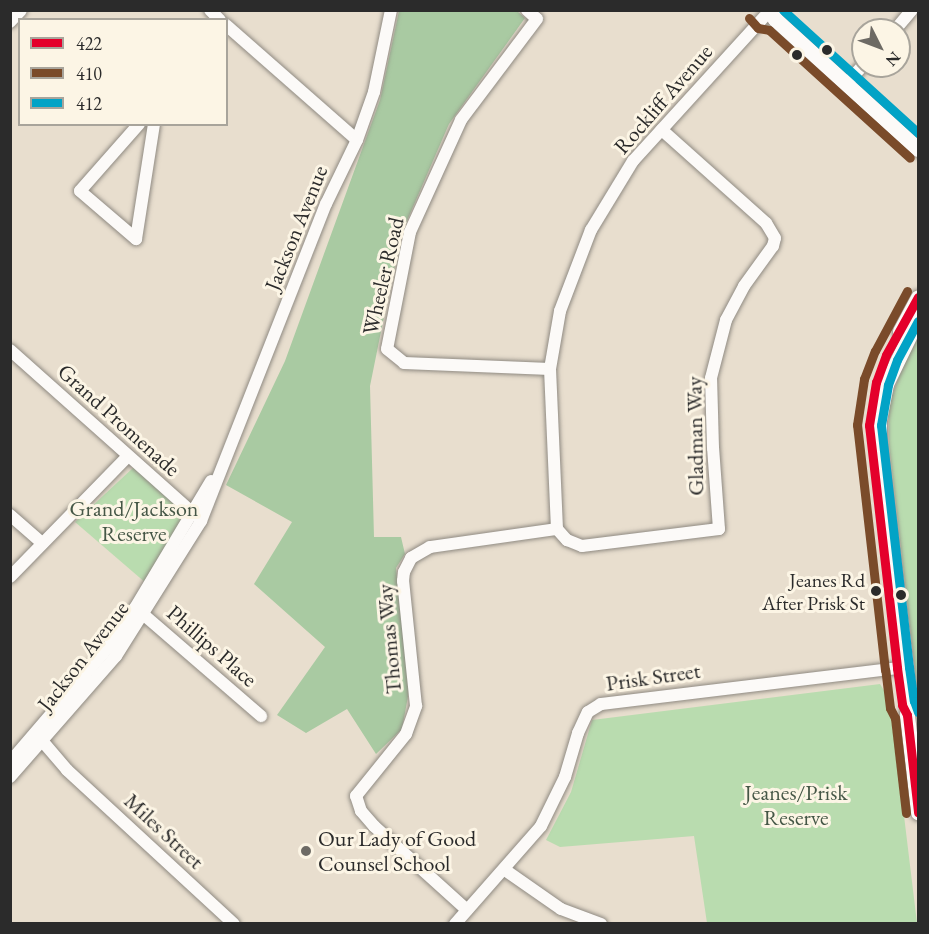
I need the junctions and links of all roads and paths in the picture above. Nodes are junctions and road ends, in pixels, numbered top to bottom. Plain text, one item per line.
1 (21, 10) edge
2 (391, 10) edge
3 (527, 10) edge
4 (766, 14) edge
5 (10, 22) edge
6 (228, 27) edge
7 (851, 78) edge
8 (847, 83) junction
9 (137, 126) edge
10 (154, 126) edge
11 (662, 130) junction
12 (357, 140) junction
13 (918, 149) edge
14 (918, 297) edge
15 (918, 318) edge
16 (10, 350) edge
17 (550, 369) junction
18 (226, 457) junction
19 (127, 458) junction
20 (192, 512) junction
21 (10, 514) edge
22 (201, 521) junction
23 (557, 529) junction
24 (42, 543) junction
25 (10, 577) edge
26 (140, 611) junction
27 (901, 668) junction
28 (261, 716) dead end
29 (36, 742) junction
30 (10, 762) edge
31 (10, 777) edge
32 (918, 812) edge
33 (505, 870) junction
34 (467, 910) junction
35 (234, 924) edge
36 (455, 924) edge
37 (601, 924) edge

1 - 5 street
2 - 12 street, Jackson Avenue
3 - 17 street, Wheeler Road
4 - 8 main road
4 - 11 street, Rockliff Avenue
6 - 12 street
7 - 8 street
8 - 13 main road
9 - 10 street
11 - 17 street, Rockliff Avenue
11 - 23 street, Gladman Way
12 - 18 street, Jackson Avenue
14 - 27 main road
15 - 27 main road
16 - 19 street, Grand Promenade
17 - 23 street, Rockliff Avenue
18 - 20 street, Jackson Avenue
18 - 22 street, Jackson Avenue
19 - 20 street, Grand Promenade
19 - 24 street
20 - 22 street, Grand Promenade
20 - 26 street, Jackson Avenue
21 - 24 street
22 - 26 street, Jackson Avenue
23 - 34 street, Thomas Way
24 - 25 street
26 - 28 street, Phillips Place
26 - 29 street, Jackson Avenue
27 - 32 main road
27 - 33 street, Prisk Street
29 - 30 street, Jackson Avenue
29 - 31 street, Jackson Avenue
29 - 35 street, Miles Street
33 - 34 street, Prisk Street
33 - 37 street
34 - 36 street, Prisk Street

